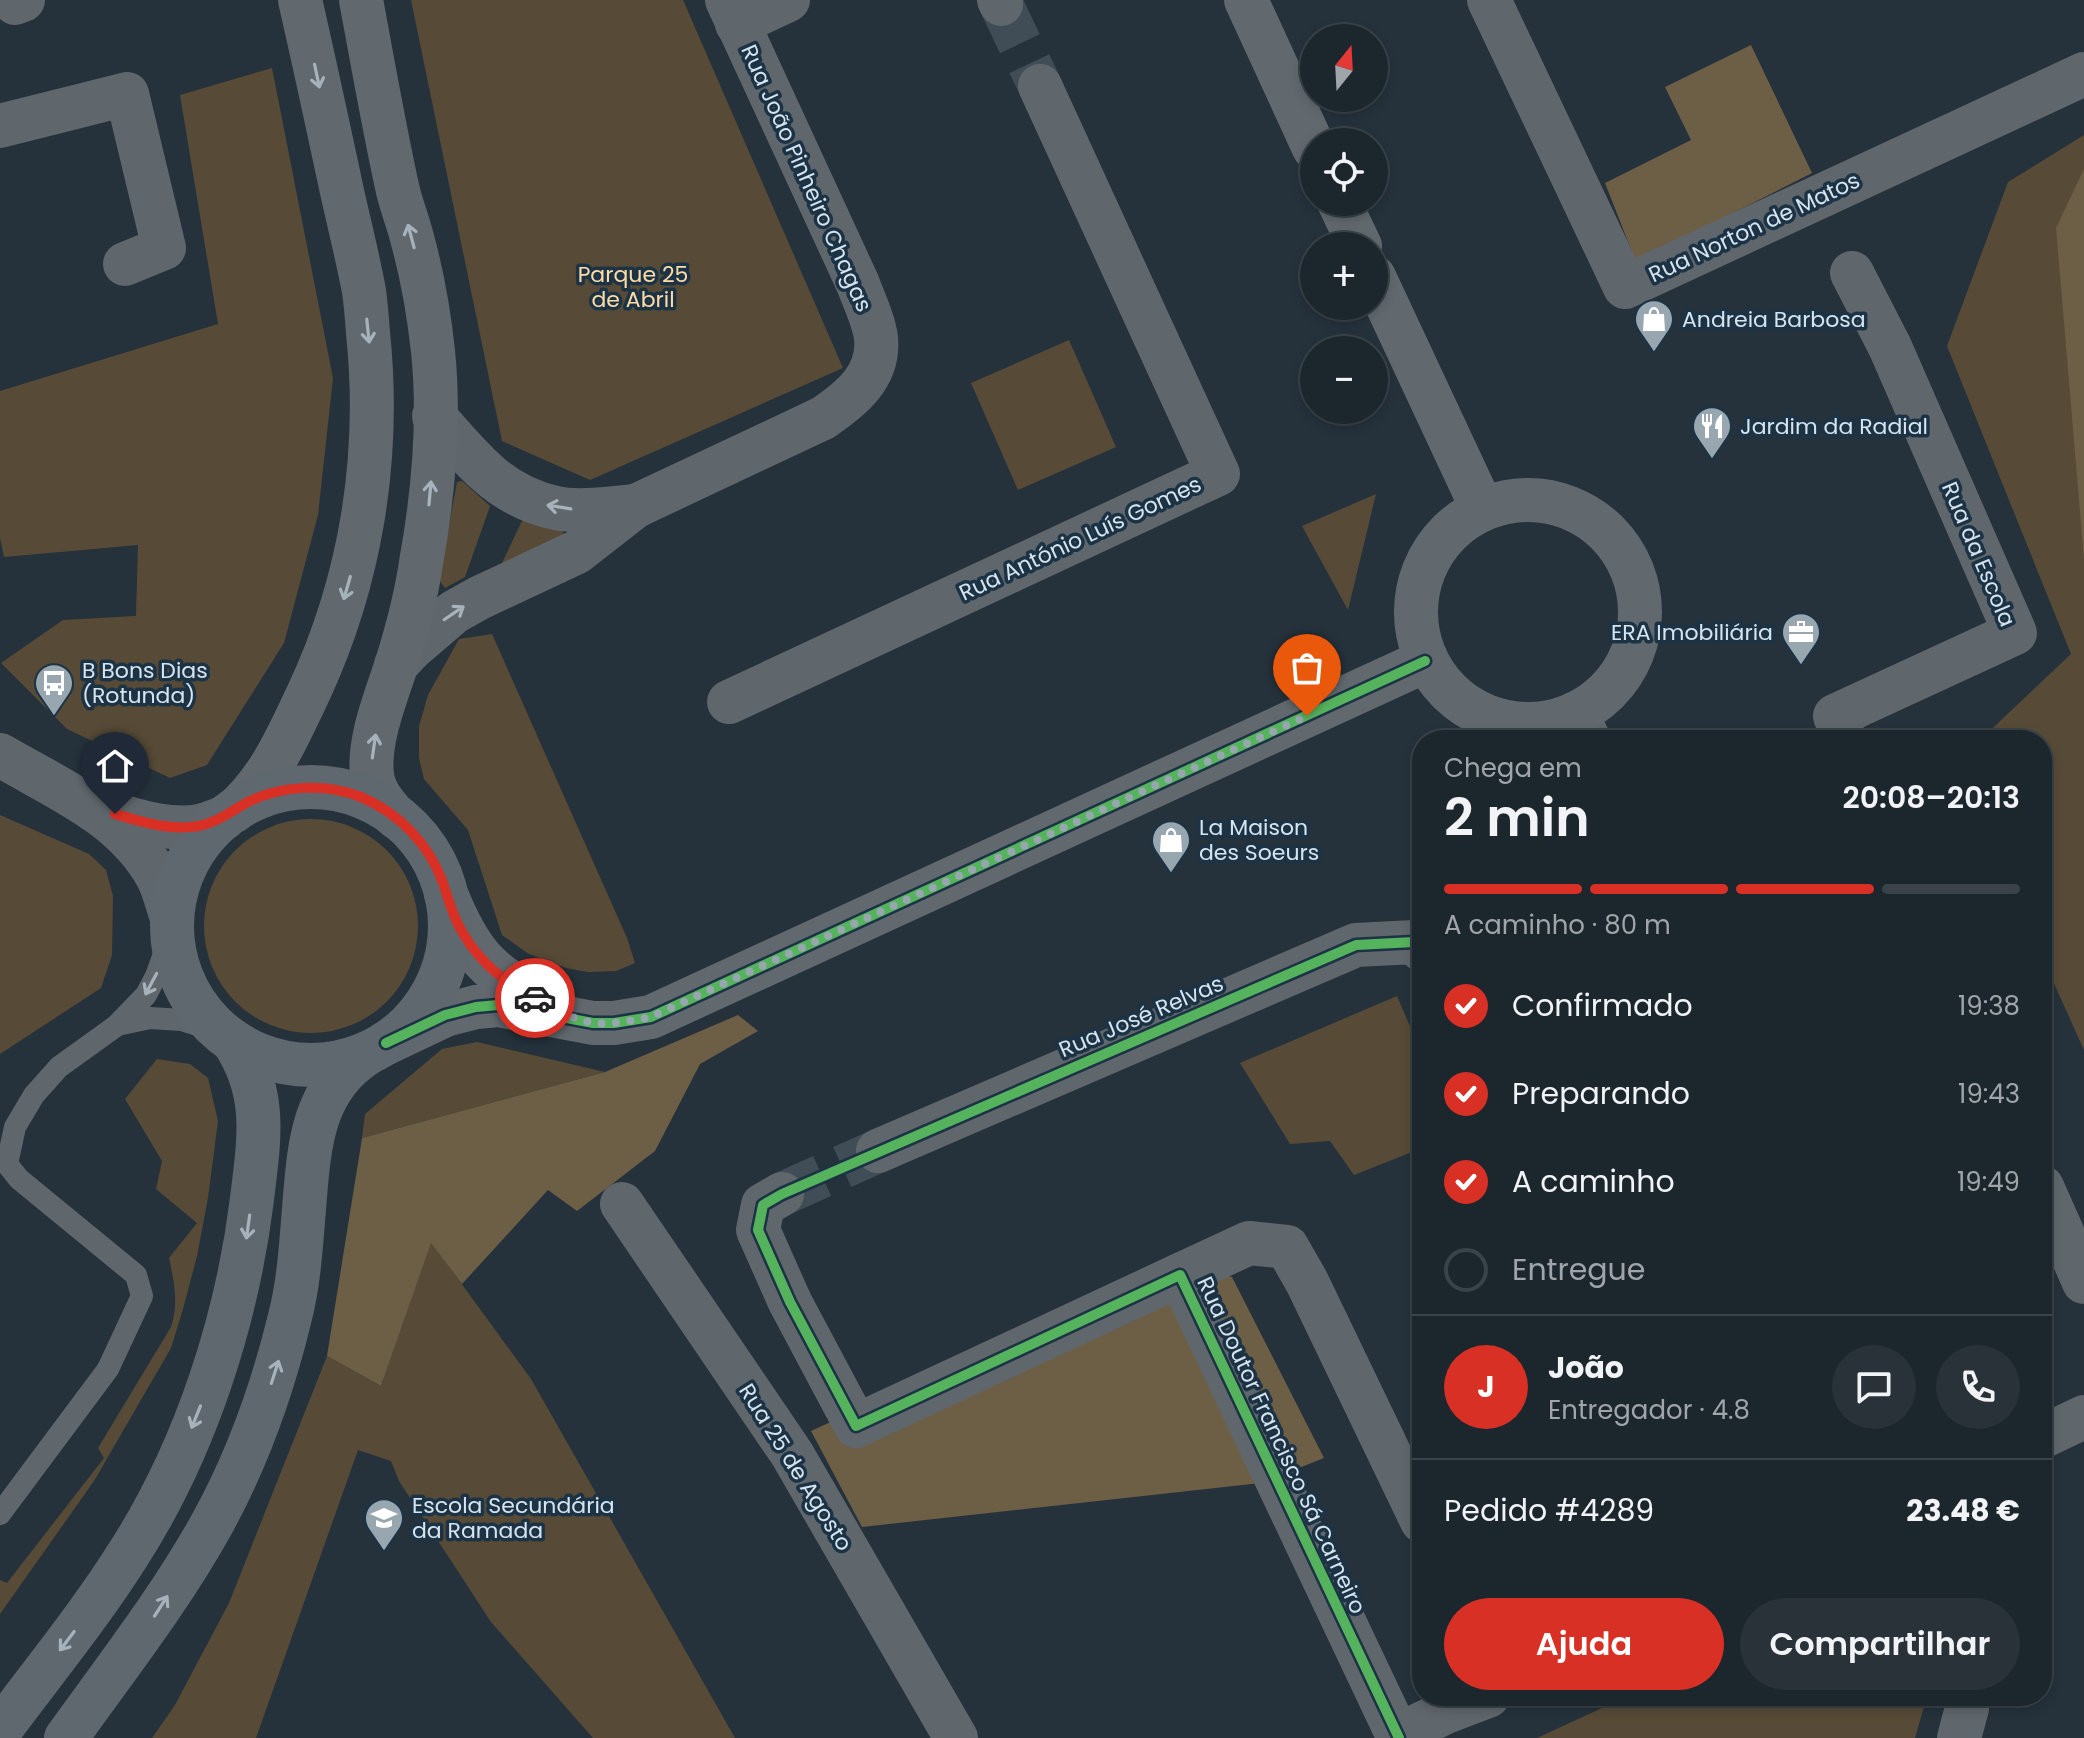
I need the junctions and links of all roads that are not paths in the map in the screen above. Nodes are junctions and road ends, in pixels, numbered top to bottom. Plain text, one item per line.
1 (300, 0) edge
2 (361, 0) edge
3 (788, 0) edge
4 (1246, 0) edge
5 (1489, 0) edge
6 (732, 12) edge
7 (2084, 74) edge
8 (1040, 86) tunnel mouth
9 (0, 126) edge
10 (1305, 128) edge
11 (125, 264) dead end
12 (1852, 273) dead end
13 (1388, 307) edge
14 (434, 416) junction
15 (636, 506) junction
16 (1482, 508) junction
17 (1425, 661) junction
18 (396, 665) junction
19 (729, 702) dead end
20 (1582, 727) edge
21 (1841, 730) edge
22 (0, 755) edge
23 (94, 808) junction
24 (229, 814) junction
25 (396, 817) junction
26 (446, 894) junction
27 (172, 925) junction
28 (1412, 942) edge
29 (573, 1017) junction
30 (116, 1026) junction
31 (228, 1037) junction
32 (380, 1046) junction
33 (878, 1151) tunnel mouth
34 (782, 1194) tunnel mouth
35 (622, 1204) dead end
36 (2052, 1210) edge
37 (1180, 1275) junction
38 (2084, 1282) edge
39 (2084, 1417) edge
40 (2052, 1432) edge
41 (1412, 1500) edge
42 (0, 1514) edge
43 (1462, 1706) edge
44 (1967, 1706) edge
45 (0, 1730) edge
46 (1398, 1737) edge
47 (66, 1738) edge
48 (956, 1738) edge
49 (1959, 1738) edge

1 -> 24 street
14 -> 2 street
3 - 6 street
4 - 10 street
5 - 7 street, Rua Norton de Matos
6 - 15 street, Rua João Pinheiro Chagas
8 - 19 street, Rua António Luís Gomes
9 - 11 street
12 - 21 street, Rua da Escola
13 - 16 street
15 -> 14 street, Rua João Pinheiro Chagas
18 -> 14 street
18 -> 15 street, Rua João Pinheiro Chagas
16 - 17 street
16 - 20 street
17 - 20 street
17 - 29 street
25 -> 18 street
22 - 23 street
23 - 24 street
23 - 27 street
24 - 25 main road
24 - 27 main road
25 - 26 main road
26 - 29 street
26 - 32 main road
27 -> 30 lane
27 - 31 main road
28 - 33 street, Rua José Relvas
29 - 32 street
30 - 31 lane
30 - 42 lane
31 - 32 main road
31 -> 45 main road
47 -> 32 main road
34 - 37 street, Rua Doutor Francisco Sá Carneiro
35 - 48 street, Rua 25 de Agosto
36 - 38 street
37 - 41 street
37 - 46 street, Rua Doutor Francisco Sá Carneiro
39 - 40 street
43 - 46 street
44 - 49 street

